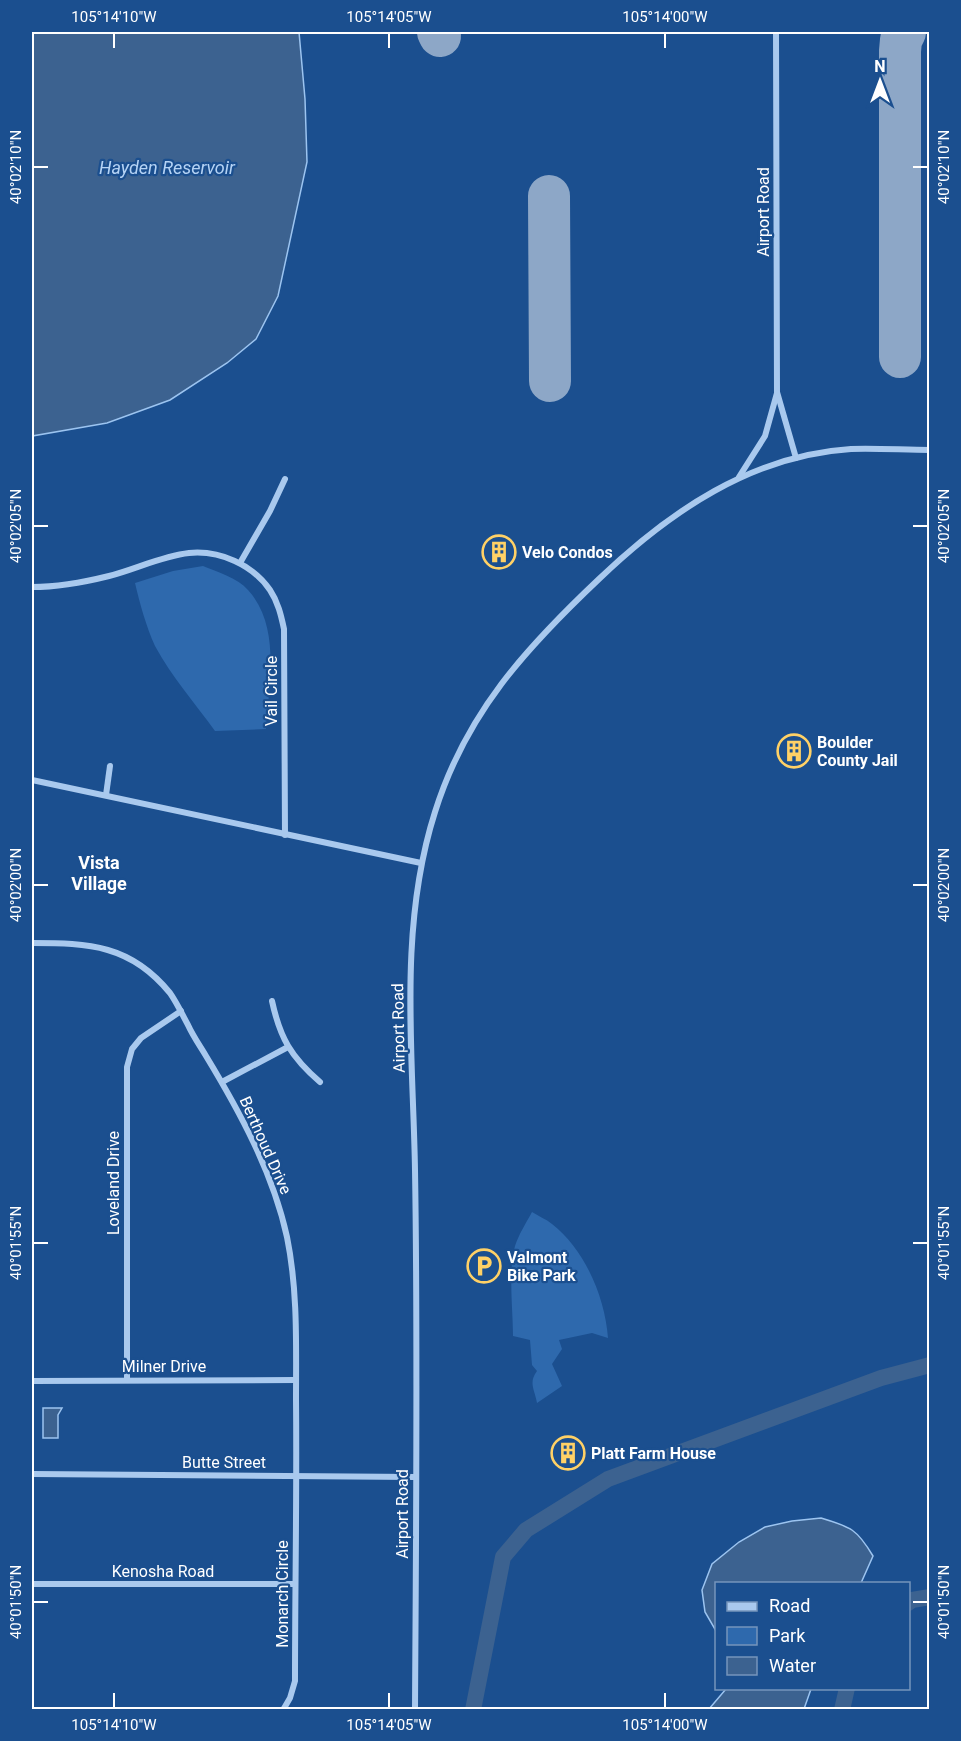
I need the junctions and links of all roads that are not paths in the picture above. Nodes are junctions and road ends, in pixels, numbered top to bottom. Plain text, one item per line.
1 (776, 32) edge
2 (777, 392) junction
3 (930, 450) edge
4 (796, 458) junction
5 (739, 477) junction
6 (285, 479) dead end
7 (240, 564) junction
8 (32, 587) edge
9 (110, 766) dead end
10 (32, 780) edge
11 (106, 795) junction
12 (285, 835) junction
13 (421, 863) junction
14 (32, 943) edge
15 (272, 1001) dead end
16 (181, 1011) junction
17 (288, 1047) junction
18 (222, 1082) junction
19 (320, 1082) dead end
20 (127, 1380) junction
21 (296, 1380) junction
22 (32, 1381) edge
23 (32, 1474) edge
24 (297, 1476) junction
25 (416, 1478) junction
26 (32, 1584) edge
27 (295, 1584) junction
28 (283, 1710) edge
29 (415, 1710) edge

1 - 2 street, Airport Road
2 - 4 street, Airport Road
2 - 5 street, Airport Road
3 - 4 street
4 - 5 street, Airport Road
5 - 13 street, Airport Road
6 - 7 street
7 - 8 street, Vail Circle
7 - 12 street, Vail Circle
9 - 11 street
10 - 11 street
11 - 12 street
12 - 13 street
13 - 25 street, Airport Road
14 - 16 street, Berthoud Drive
15 - 17 street
16 - 18 street, Berthoud Drive
16 - 20 street, Loveland Drive
17 - 18 street
17 - 19 street
18 - 21 street, Berthoud Drive
20 - 21 street, Milner Drive
20 - 22 street, Milner Drive
21 - 24 street, Berthoud Drive
23 - 24 street, Butte Street
24 - 25 street, Butte Street
24 - 27 street, Monarch Circle
25 - 29 street, Airport Road
26 - 27 street, Kenosha Road
27 - 28 street, Monarch Circle

